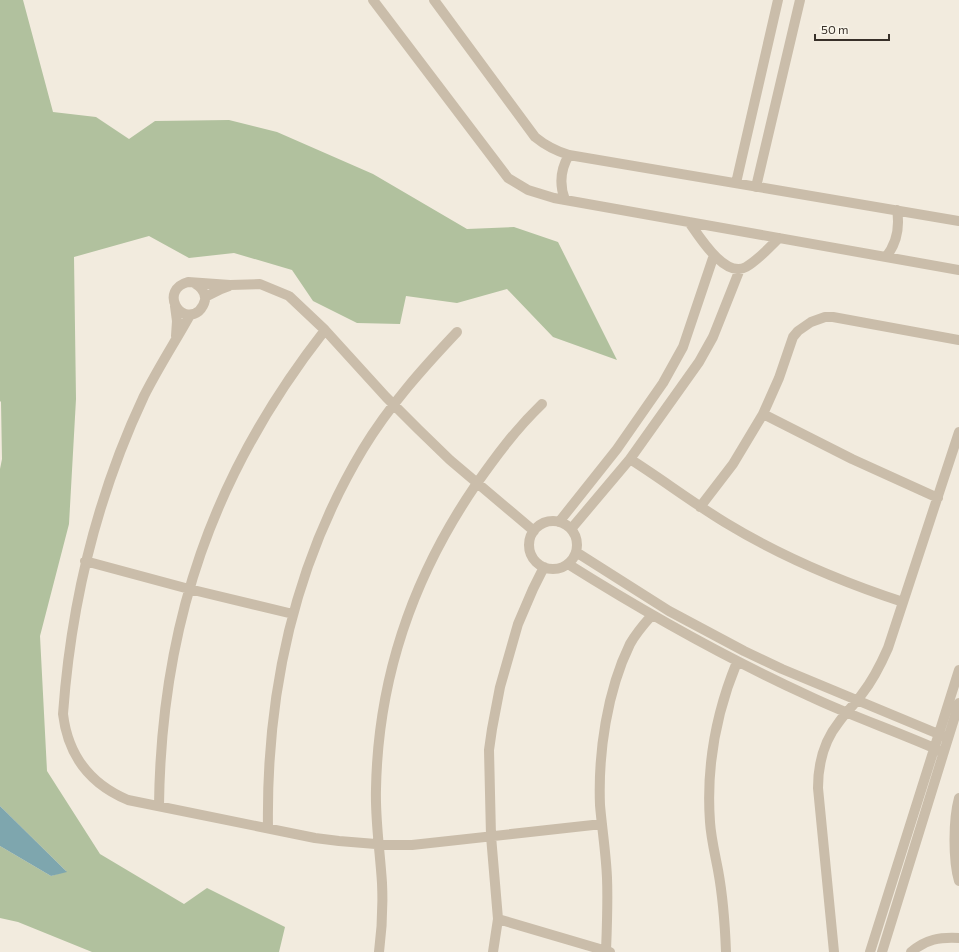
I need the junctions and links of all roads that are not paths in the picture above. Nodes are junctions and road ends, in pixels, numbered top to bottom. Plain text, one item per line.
1 (373, 0) edge
2 (434, 0) edge
3 (778, 0) edge
4 (800, 0) edge
5 (569, 155) junction
6 (736, 183) junction
7 (756, 187) junction
8 (566, 200) junction
9 (897, 210) junction
10 (959, 221) edge
11 (689, 222) junction
12 (779, 238) junction
13 (714, 255) junction
14 (886, 257) junction
15 (740, 268) junction
16 (959, 270) edge
17 (194, 283) junction
18 (230, 286) junction
19 (205, 297) junction
20 (175, 306) junction
21 (190, 315) junction
22 (325, 330) junction
23 (458, 332) dead end
24 (176, 336) junction
25 (959, 340) edge
26 (542, 404) dead end
27 (394, 405) junction
28 (763, 414) junction
29 (959, 432) edge
30 (630, 459) junction
31 (477, 483) junction
32 (938, 498) junction
33 (700, 507) junction
34 (559, 522) junction
35 (571, 530) junction
36 (534, 531) junction
37 (576, 552) junction
38 (85, 561) junction
39 (568, 564) junction
40 (544, 567) junction
41 (189, 589) junction
42 (903, 602) junction
43 (293, 614) junction
44 (652, 615) junction
45 (737, 662) junction
46 (959, 670) edge
47 (858, 700) junction
48 (959, 703) edge
49 (847, 713) junction
50 (943, 736) junction
51 (939, 750) junction
52 (959, 800) edge
53 (159, 806) junction
54 (602, 824) junction
55 (268, 828) junction
56 (491, 836) junction
57 (378, 845) junction
58 (959, 881) edge
59 (498, 919) junction
60 (959, 938) edge
61 (608, 951) edge
62 (379, 952) edge
63 (493, 952) edge
64 (726, 952) edge
65 (834, 952) edge
66 (870, 952) edge
67 (882, 952) edge
68 (911, 952) edge

1 - 8 street
2 - 5 street
3 - 6 street
4 - 7 street
5 - 6 street
5 - 8 street
6 - 7 street
7 - 9 street
8 - 11 street
9 - 10 street
9 - 14 street
11 - 12 street
11 - 13 street
12 - 14 street
12 - 15 street
13 - 15 street
13 - 34 street
14 - 16 street
15 - 30 street
17 - 18 street
17 - 19 street
17 - 20 street
18 - 19 street
18 - 22 street
19 - 21 street
20 - 21 street
20 - 24 street
21 - 24 street
22 - 27 street
22 - 41 street
23 - 27 street
24 - 38 street
25 - 28 street
26 - 31 street
27 - 31 street
27 - 43 street
28 - 32 street
28 - 33 street
29 - 32 street
30 - 33 street
30 - 35 street
31 - 36 street
31 - 57 street
32 - 42 street
33 - 42 street
34 - 35 street
34 - 36 street
35 - 37 street
36 - 40 street
37 - 39 street
37 - 47 street
38 - 41 street
38 - 53 street
39 - 40 street
39 - 44 street
40 - 56 street
41 - 43 street
41 - 53 street
42 - 47 street
43 - 55 street
44 - 45 street
44 - 54 street
45 - 49 street
45 - 64 street
46 - 50 street
47 - 49 street
47 - 50 street
48 - 50 street
49 - 51 street
49 - 65 street
50 - 51 street
51 - 66 street
51 - 67 street
52 - 58 street
53 - 55 street
54 - 56 street
54 - 61 street
55 - 57 street
56 - 57 street
56 - 59 street
57 - 62 street
59 - 61 street
59 - 63 street
60 - 68 street

